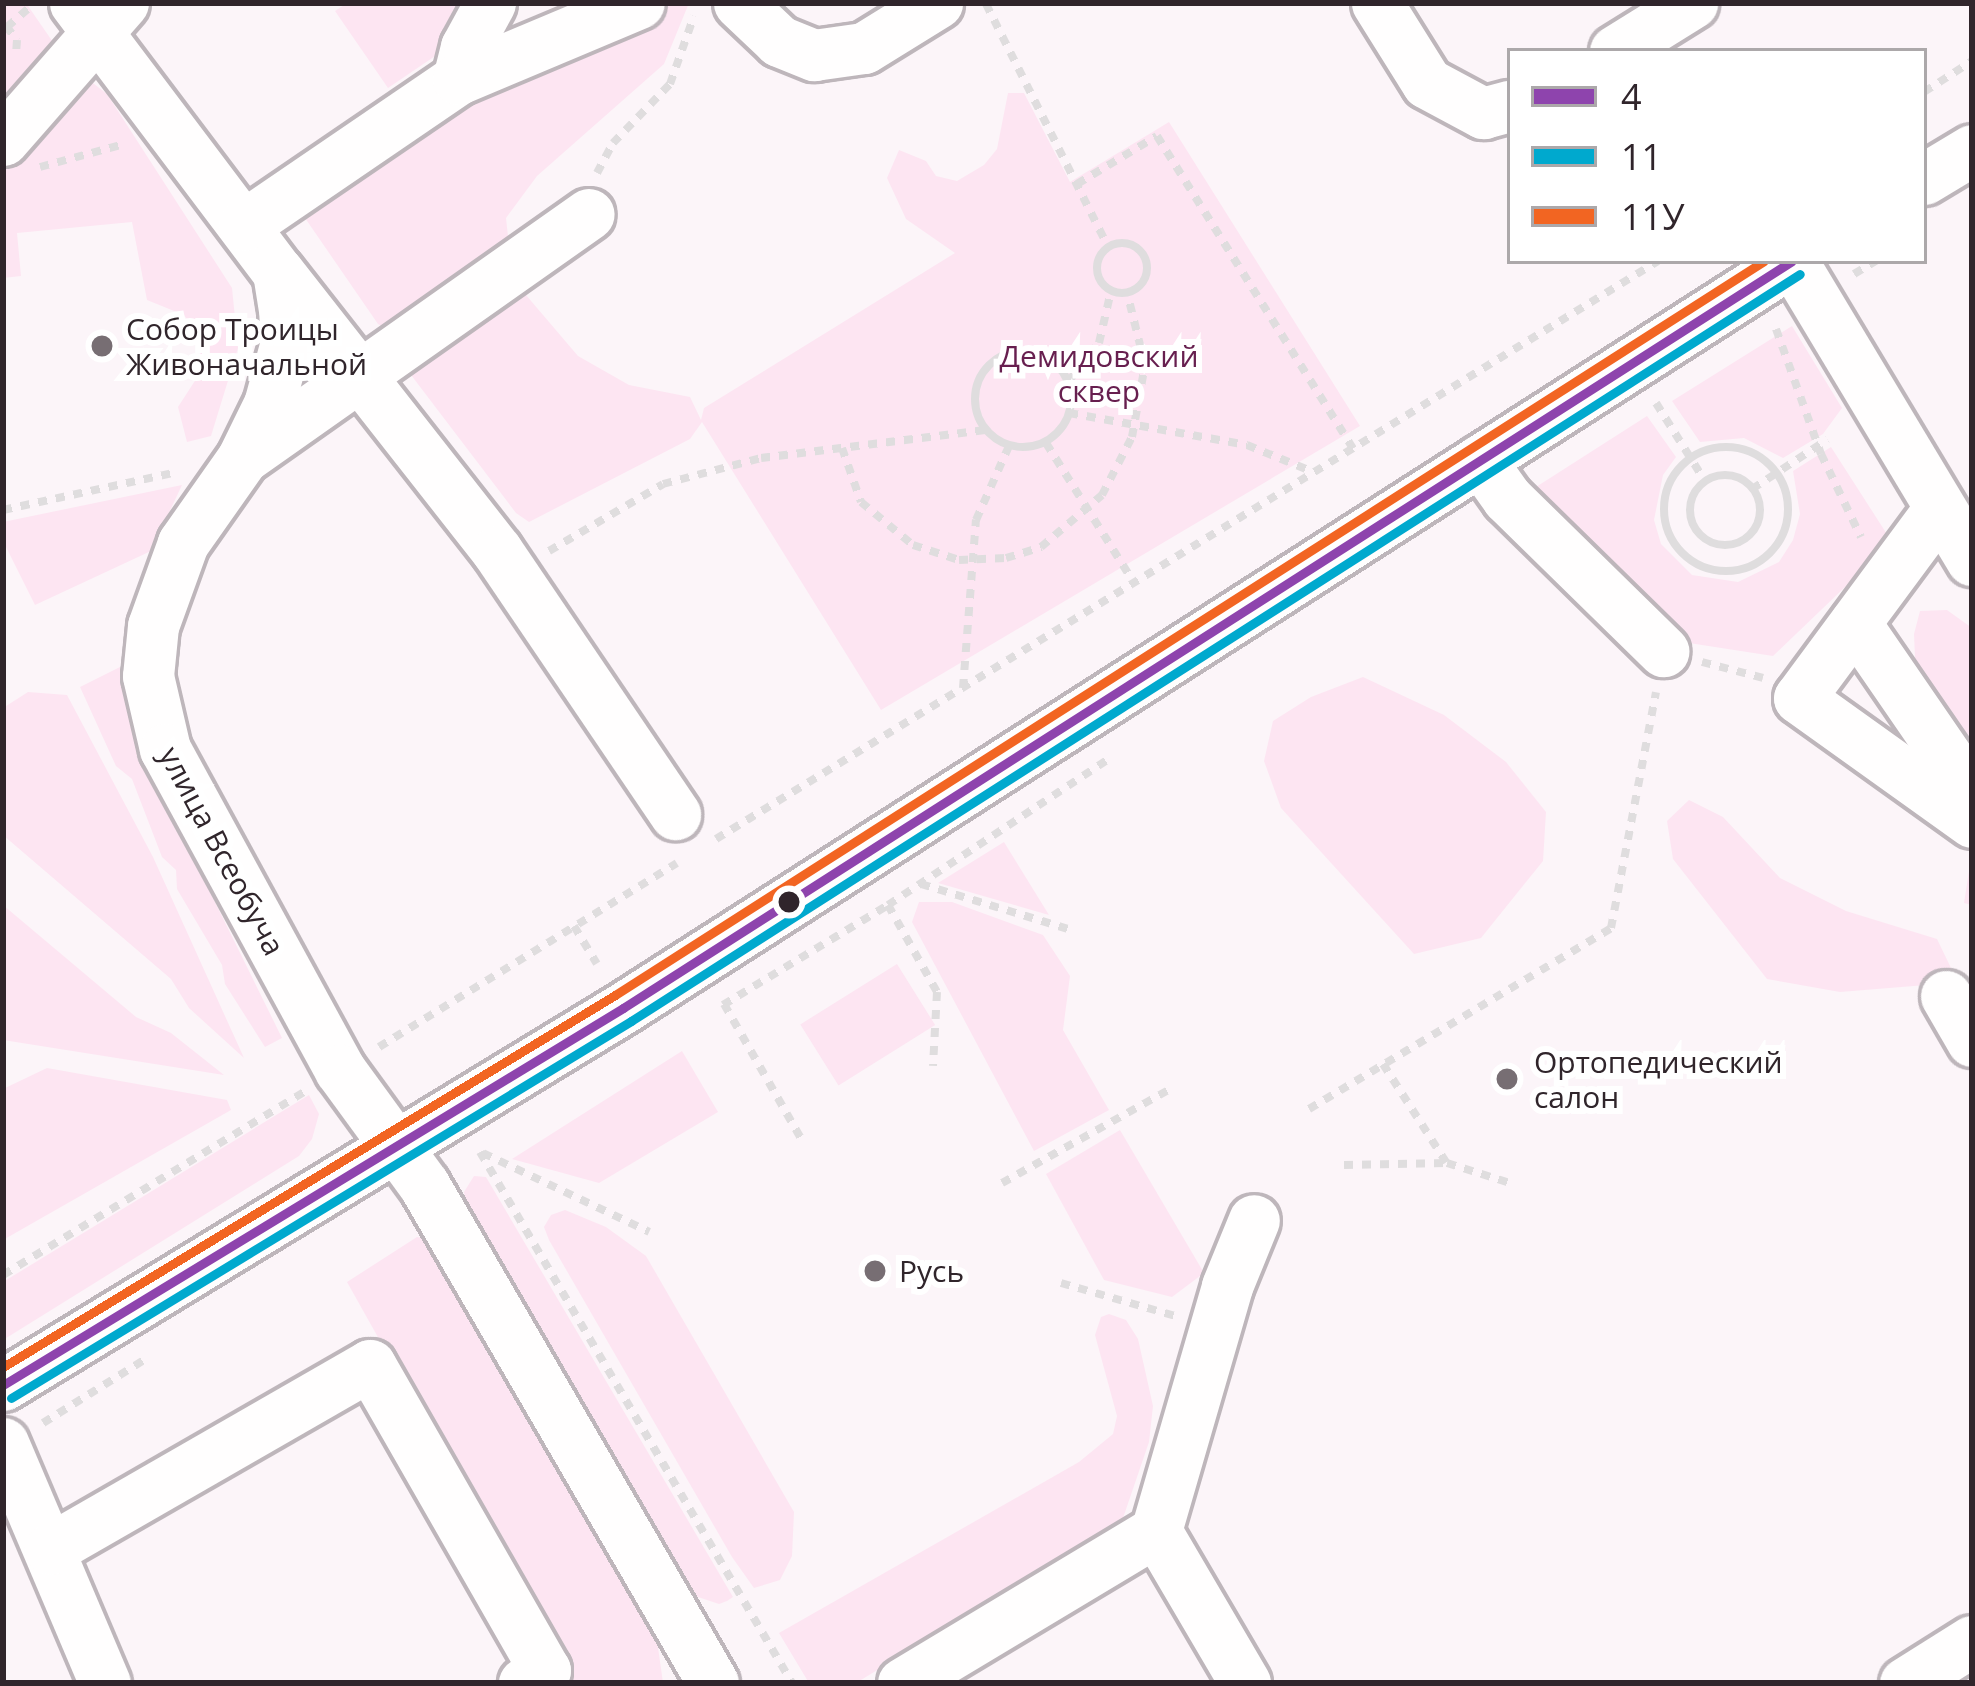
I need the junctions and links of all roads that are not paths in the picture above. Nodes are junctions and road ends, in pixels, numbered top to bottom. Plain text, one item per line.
1 (490, 3) edge
2 (639, 3) edge
3 (739, 3) edge
4 (938, 3) edge
5 (1377, 3) edge
6 (1692, 3) edge
7 (98, 13) edge
8 (1637, 34) edge
9 (458, 79) junction
10 (1507, 107) edge
11 (1972, 150) edge
12 (18, 153) edge
13 (1927, 177) edge
14 (589, 214) road end
15 (244, 225) junction
16 (1787, 264) edge
17 (1794, 264) edge
18 (278, 272) junction
19 (358, 376) junction
20 (419, 452) junction
21 (242, 459) junction
22 (1480, 460) junction
23 (1939, 509) junction
24 (1972, 560) edge
25 (1869, 602) junction
26 (1663, 652) road end
27 (1972, 793) edge
28 (1972, 822) edge
29 (694, 836) road end
30 (1946, 996) dead end
31 (1972, 1040) edge
32 (396, 1144) junction
33 (1254, 1220) dead end
34 (3, 1385) edge
35 (3, 1443) edge
36 (1156, 1532) junction
37 (50, 1549) junction
38 (1972, 1641) edge
39 (695, 1671) edge
40 (534, 1677) edge
41 (105, 1683) edge
42 (903, 1683) edge
43 (1245, 1683) edge
44 (1904, 1683) edge

1 - 9 street
2 - 9 street
3 - 4 street
5 - 10 street
6 - 8 street
7 - 12 street
7 - 15 street, улица Всеобуча
9 - 15 street
11 - 13 street
14 - 19 street
15 - 18 street, улица Всеобуча
16 - 22 street
17 - 23 street
18 - 19 street
18 - 21 street, улица Всеобуча
19 - 20 street
19 - 21 street
20 - 21 street
20 - 29 street
21 - 32 street, улица Всеобуча
22 - 26 street
22 - 32 street
23 - 24 street
23 - 25 street
25 - 27 street
25 - 28 street
30 - 31 street
32 - 34 street
32 - 39 street, улица Всеобуча
33 - 36 street
35 - 37 street
36 - 42 street
36 - 43 street
37 - 40 street
37 - 41 street
38 - 44 street

